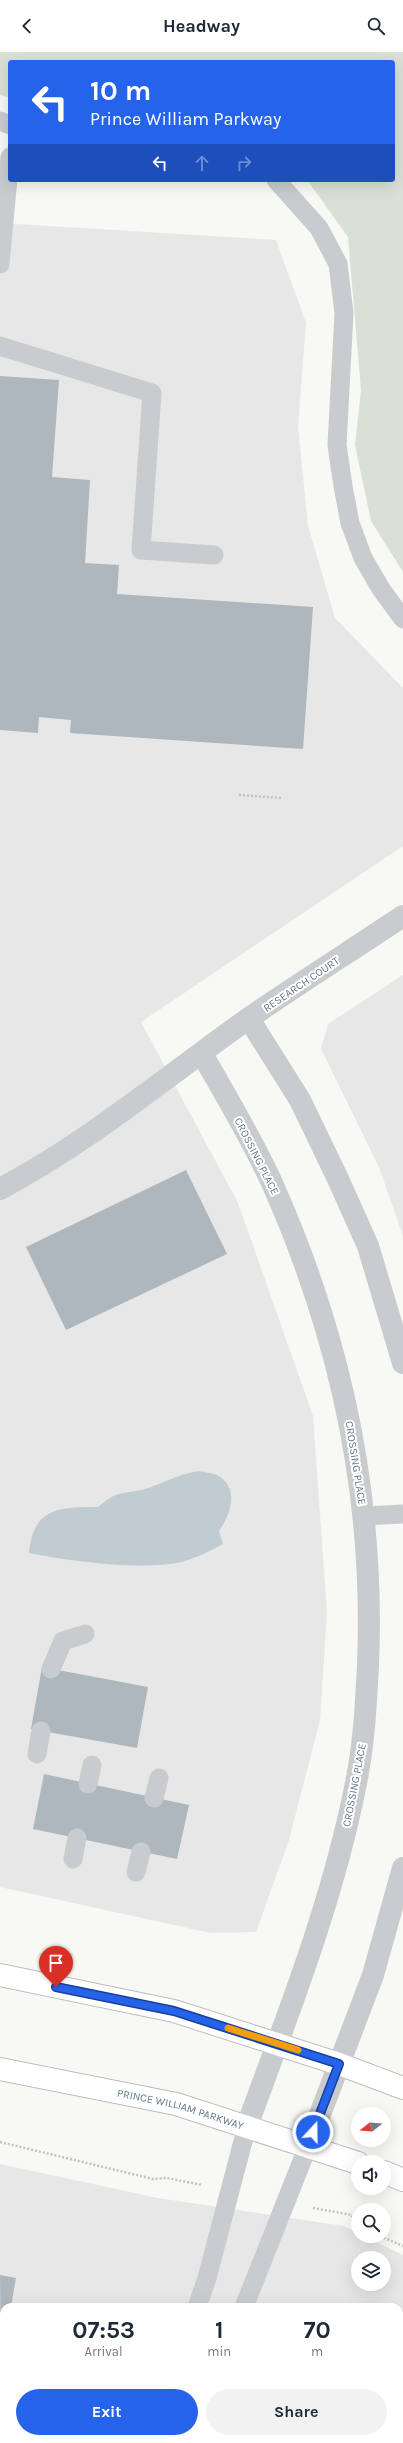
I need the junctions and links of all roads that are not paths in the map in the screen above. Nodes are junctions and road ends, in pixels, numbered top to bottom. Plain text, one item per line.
1 (8, 178) edge
2 (278, 182) edge
3 (0, 264) edge
4 (0, 346) edge
5 (214, 555) dead end
6 (403, 619) edge
7 (403, 916) edge
8 (249, 1019) junction
9 (202, 1054) junction
10 (0, 1189) edge
11 (403, 1363) edge
12 (403, 1514) edge
13 (364, 1516) junction
14 (85, 1634) dead end
15 (51, 1669) dead end
16 (41, 1731) dead end
17 (37, 1754) dead end
18 (92, 1764) dead end
19 (159, 1778) dead end
20 (88, 1784) dead end
21 (154, 1798) dead end
22 (77, 1838) dead end
23 (141, 1852) dead end
24 (73, 1859) dead end
25 (403, 1868) edge
26 (136, 1872) dead end
27 (0, 1975) edge
28 (278, 2043) junction
29 (339, 2064) junction
30 (0, 2069) edge
31 (403, 2088) edge
32 (247, 2126) junction
33 (308, 2146) junction
34 (351, 2161) edge
35 (391, 2175) edge
36 (403, 2180) edge
37 (198, 2303) edge
38 (246, 2303) edge

1 - 3 lane
2 - 6 lane
4 - 5 lane
7 - 8 street, RESEARCH COURT
8 - 9 street, RESEARCH COURT
8 - 11 street
9 - 10 street
9 - 13 street, CROSSING PLACE
12 - 13 lane
13 - 28 street, CROSSING PLACE
14 - 15 lane
16 - 17 lane
18 - 20 lane
19 - 21 lane
22 - 24 lane
23 - 26 lane
25 - 29 street
27 - 28 highway
28 - 29 highway
28 - 32 street, CROSSING PLACE
29 - 31 highway
29 - 33 street
30 - 32 highway, PRINCE WILLIAM PARKWAY
32 - 33 highway, PRINCE WILLIAM PARKWAY
32 - 37 lane
33 - 34 highway, PRINCE WILLIAM PARKWAY
33 - 38 lane
35 - 36 highway

